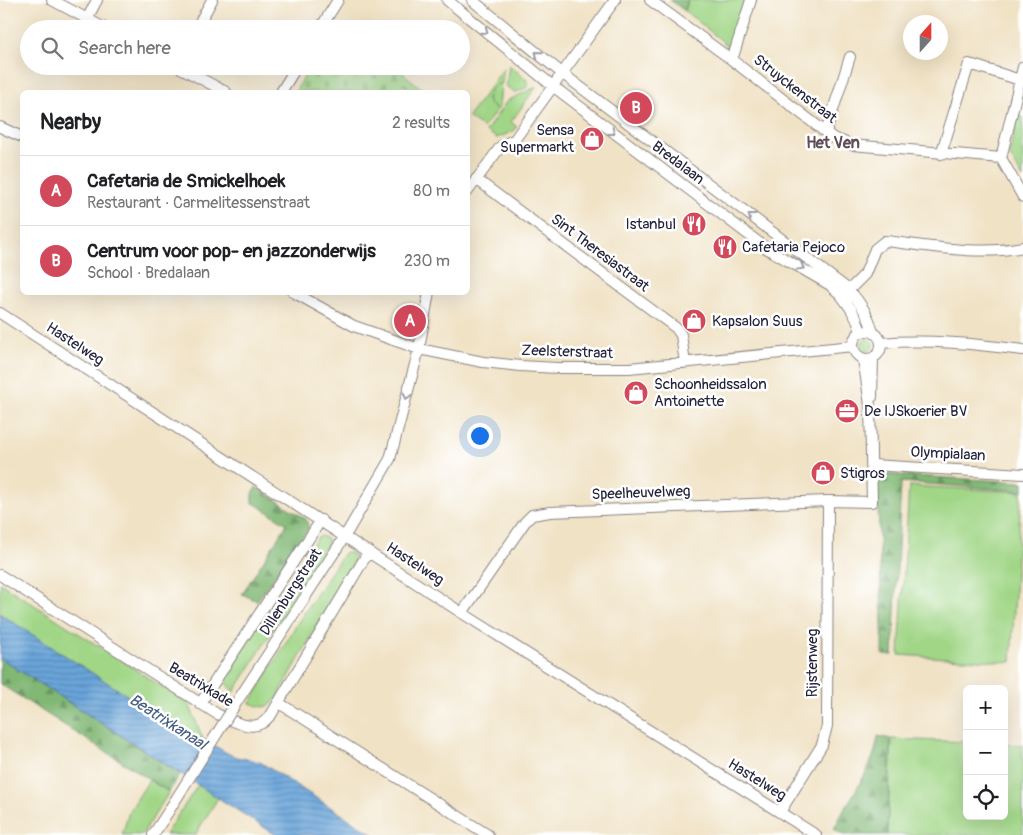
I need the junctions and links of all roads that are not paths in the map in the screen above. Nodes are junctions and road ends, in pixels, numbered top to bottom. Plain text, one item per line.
1 (52, 0) edge
2 (97, 0) edge
3 (212, 0) edge
4 (338, 0) edge
5 (447, 0) edge
6 (472, 0) edge
7 (615, 0) edge
8 (650, 0) edge
9 (751, 0) edge
10 (87, 19) joint
11 (201, 20) edge
12 (326, 20) edge
13 (850, 57) dead end
14 (732, 60) junction
15 (1023, 66) edge
16 (563, 74) junction
17 (193, 75) edge
18 (291, 75) edge
19 (1020, 80) junction
20 (554, 87) junction
21 (222, 90) edge
22 (282, 90) edge
23 (0, 127) edge
24 (826, 132) junction
25 (20, 136) edge
26 (941, 154) junction
27 (1001, 158) junction
28 (476, 179) junction
29 (470, 188) edge
30 (1023, 197) edge
31 (775, 234) junction
32 (1023, 247) edge
33 (766, 248) junction
34 (849, 290) junction
35 (298, 295) edge
36 (428, 295) edge
37 (0, 313) edge
38 (861, 332) junction
39 (873, 332) junction
40 (881, 343) junction
41 (853, 346) junction
42 (419, 349) junction
43 (1023, 350) edge
44 (868, 358) junction
45 (685, 363) junction
46 (872, 465) junction
47 (1023, 474) edge
48 (828, 501) junction
49 (321, 520) junction
50 (345, 536) junction
51 (369, 552) junction
52 (0, 575) edge
53 (462, 613) junction
54 (279, 703) junction
55 (200, 704) junction
56 (780, 812) junction
57 (153, 835) edge
58 (488, 835) edge
59 (816, 835) edge

1 - 10 street
2 - 10 street
3 - 11 street
4 - 12 street
5 -> 20 street, Bredalaan
16 -> 6 street, Bredalaan
7 - 16 street
8 - 14 street, Struyckenstraat
9 - 14 street
13 - 24 street
14 - 24 street, Struyckenstraat
15 - 19 street
16 - 20 street
31 -> 16 street, Bredalaan
17 - 21 street
18 - 22 street
19 - 26 street
19 - 27 street
20 - 28 street
20 -> 33 street, Bredalaan
23 - 25 street
24 - 26 street, Struyckenstraat
26 - 27 street, Struyckenstraat
27 - 30 street
28 - 29 street
28 - 45 street, Sint Theresiastraat
31 - 33 street
31 - 34 street, Bredalaan
32 - 34 street
33 -> 38 street, Bredalaan
34 - 39 street, Bredalaan
35 - 42 street, Zeelsterstraat
36 - 42 street, Dillenburgstraat
37 - 49 street, Hastelweg
38 - 39 street
38 - 41 street
39 - 40 street
40 - 43 street
40 - 44 street
41 - 44 street
41 - 45 street, Zeelsterstraat
42 - 45 street, Zeelsterstraat
42 -> 50 street, Dillenburgstraat
44 - 46 street
46 - 47 street, Olympialaan
46 - 48 street, Speelheuvelweg
48 - 53 street, Speelheuvelweg
48 - 56 street, Rijstenweg
49 - 50 street, Hastelweg
49 - 55 street, Dillenburgstraat
50 - 51 street, Hastelweg
50 - 57 street, Dillenburgstraat, bridge
51 - 53 street, Hastelweg
51 - 54 street
52 - 55 street, Beatrixkade
53 - 56 street, Hastelweg
54 - 55 street, Beatrixkade
54 - 58 street
56 - 59 street, Hastelweg

